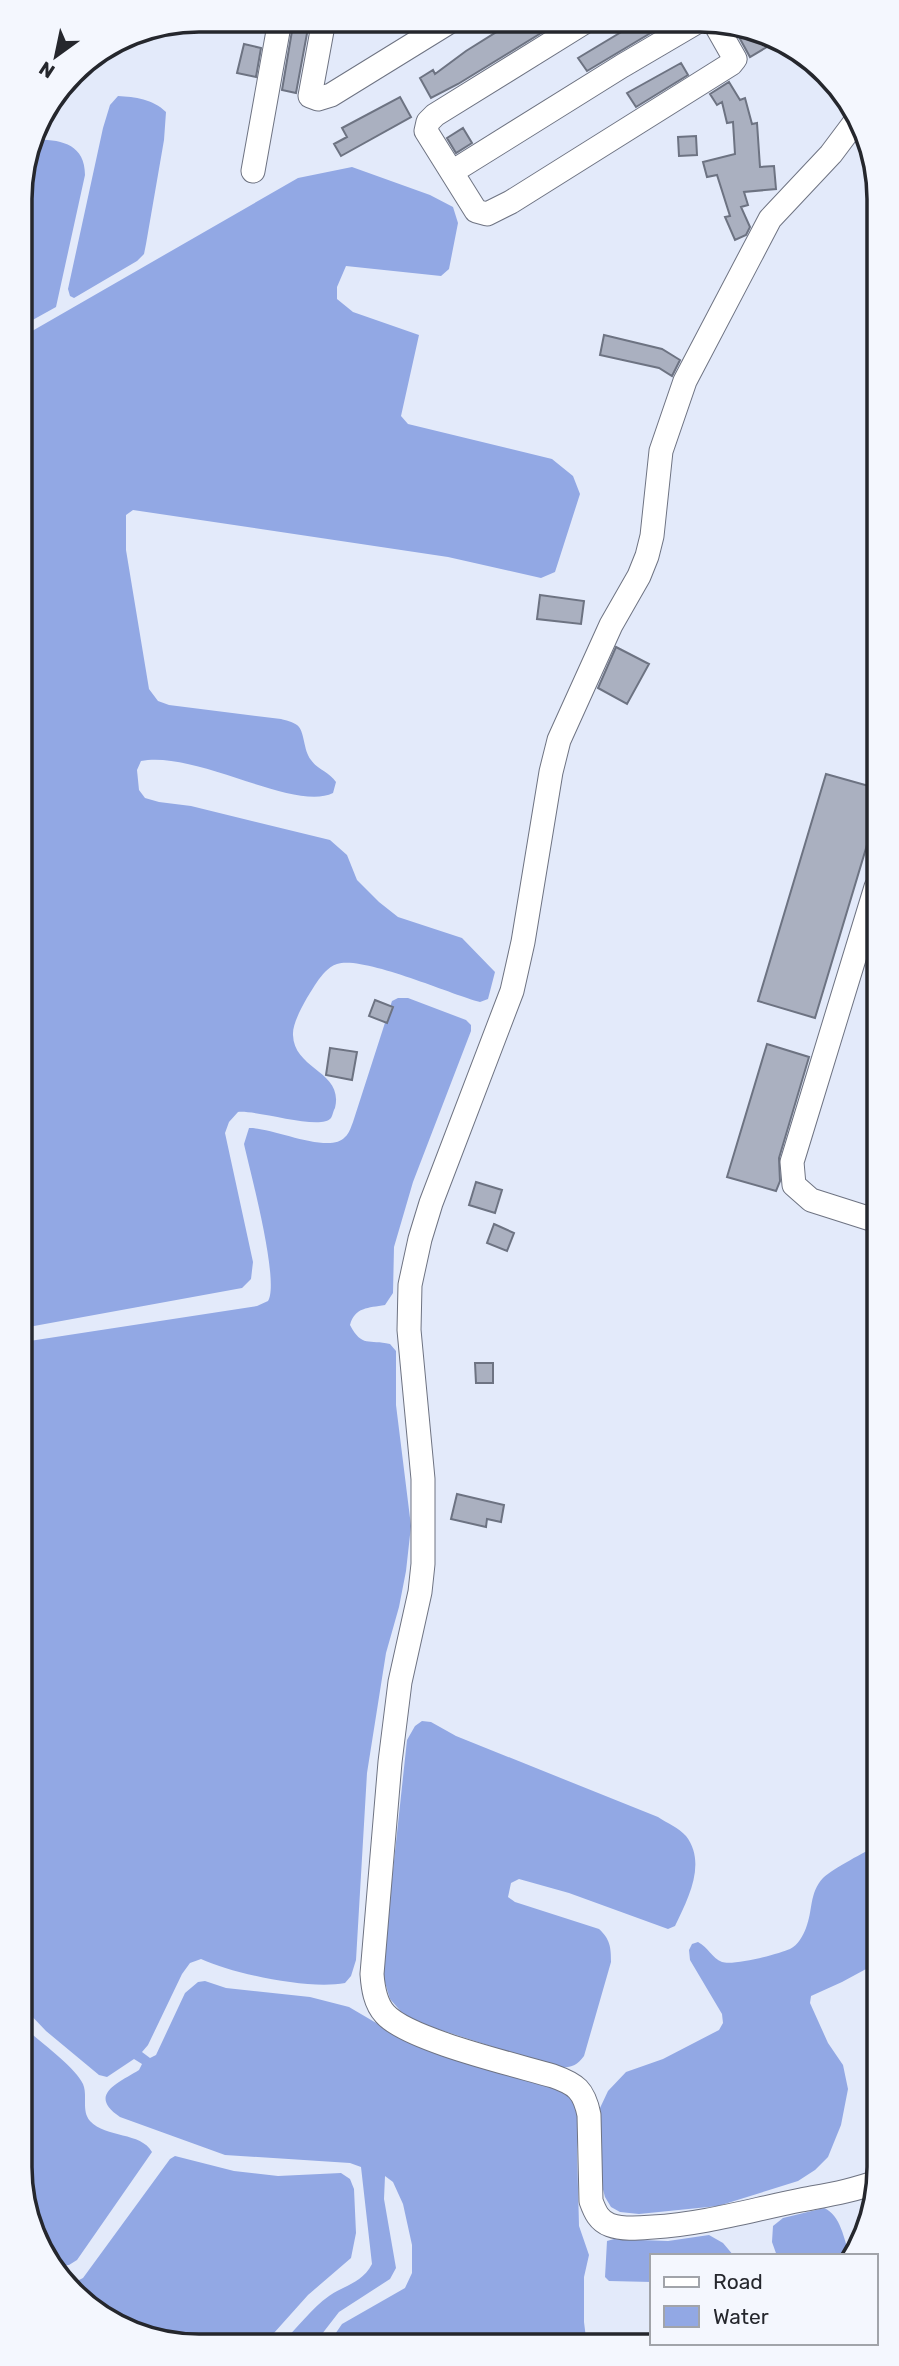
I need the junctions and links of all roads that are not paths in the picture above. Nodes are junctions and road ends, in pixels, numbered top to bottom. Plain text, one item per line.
1 (278, 32) edge
2 (322, 32) edge
3 (434, 32) edge
4 (569, 32) edge
5 (680, 32) edge
6 (720, 33) edge
7 (851, 127) edge
8 (253, 171) dead end
9 (452, 172) junction
10 (867, 916) edge
11 (867, 1218) edge
12 (866, 2186) edge

1 - 8 street
2 - 3 street
4 - 9 street
5 - 9 street
6 - 9 street
7 - 12 street
10 - 11 street

